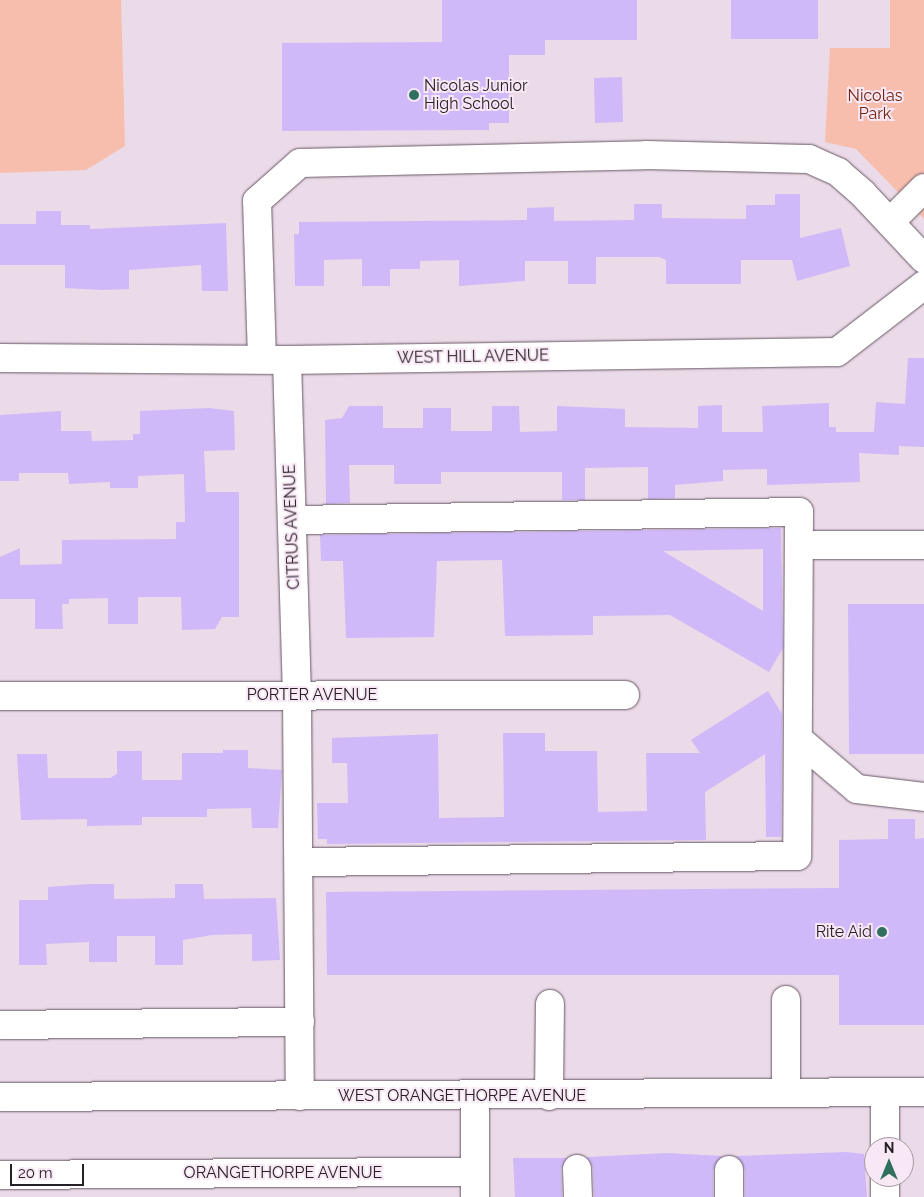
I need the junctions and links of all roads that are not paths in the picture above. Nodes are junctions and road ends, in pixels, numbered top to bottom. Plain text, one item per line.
1 (924, 188) edge
2 (890, 222) junction
3 (924, 259) edge
4 (924, 285) edge
5 (0, 358) edge
6 (274, 360) junction
7 (292, 520) junction
8 (799, 544) junction
9 (924, 545) edge
10 (297, 695) junction
11 (625, 695) dead end
12 (0, 696) edge
13 (798, 739) junction
14 (924, 798) edge
15 (299, 862) junction
16 (786, 1000) dead end
17 (550, 1004) dead end
18 (300, 1022) junction
19 (0, 1025) edge
20 (786, 1092) junction
21 (886, 1092) junction
22 (924, 1092) edge
23 (300, 1096) junction
24 (549, 1096) junction
25 (0, 1097) edge
26 (475, 1098) junction
27 (886, 1137) edge
28 (577, 1169) dead end
29 (729, 1170) dead end
30 (0, 1175) edge
31 (475, 1185) edge
32 (578, 1197) edge
33 (729, 1197) edge

1 - 2 street
2 - 3 street
2 - 6 street, CITRUS AVENUE
4 - 6 street, WEST HILL AVENUE
5 - 6 street, WEST HILL AVENUE
6 - 7 street, CITRUS AVENUE
7 - 8 street
7 - 10 street, CITRUS AVENUE
8 - 9 street
8 - 13 street
10 - 11 street, PORTER AVENUE
10 - 12 street, PORTER AVENUE
10 - 15 street, CITRUS AVENUE
13 - 14 street
13 - 15 street
15 - 18 street, CITRUS AVENUE
16 - 20 street
17 - 24 street
18 - 19 street
18 - 23 street, CITRUS AVENUE
20 - 21 street, WEST ORANGETHORPE AVENUE
20 - 24 street, WEST ORANGETHORPE AVENUE
21 - 22 street, WEST ORANGETHORPE AVENUE
21 - 27 street
23 - 25 street, WEST ORANGETHORPE AVENUE
23 - 26 street, WEST ORANGETHORPE AVENUE
24 - 26 street, WEST ORANGETHORPE AVENUE
26 - 31 street
28 - 32 street
29 - 33 street
30 - 31 street, ORANGETHORPE AVENUE

